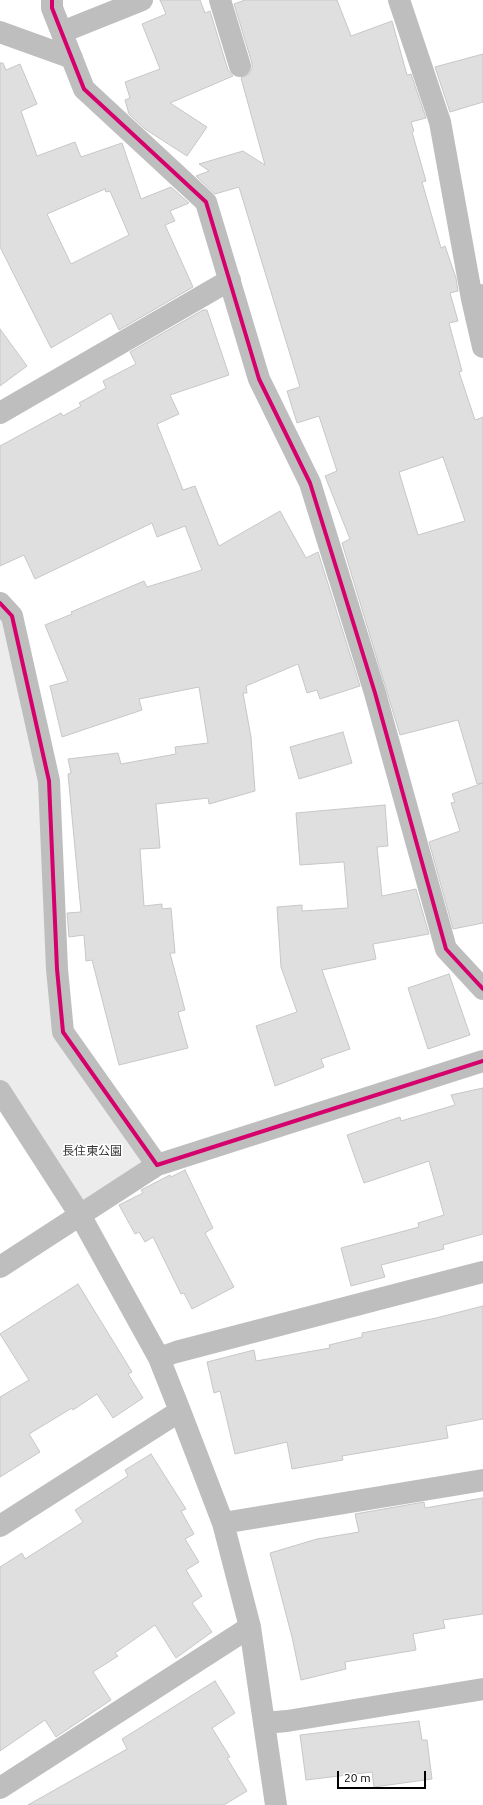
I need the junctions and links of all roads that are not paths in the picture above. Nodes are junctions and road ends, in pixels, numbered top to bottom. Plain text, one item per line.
1 (52, 0) edge
2 (142, 0) edge
3 (220, 0) edge
4 (399, 0) edge
5 (0, 32) edge
6 (62, 32) junction
7 (72, 58) junction
8 (240, 66) dead end
9 (230, 280) junction
10 (477, 297) edge
11 (483, 347) edge
12 (0, 413) edge
13 (0, 604) edge
14 (483, 989) edge
15 (483, 1061) edge
16 (0, 1091) edge
17 (157, 1165) junction
18 (80, 1215) junction
19 (0, 1267) edge
20 (483, 1272) edge
21 (159, 1358) junction
22 (180, 1411) junction
23 (483, 1480) edge
24 (223, 1523) junction
25 (0, 1526) edge
26 (250, 1627) junction
27 (483, 1689) edge
28 (264, 1723) junction
29 (0, 1788) edge
30 (276, 1805) edge

1 - 6 street
2 - 6 street
3 - 8 street
4 - 10 street
5 - 7 street
6 - 7 street
7 - 9 street
9 - 12 street
9 - 14 street
10 - 11 street
13 - 17 street
15 - 17 street
16 - 18 street
17 - 18 street
18 - 19 street
18 - 21 street
20 - 21 street
21 - 22 street
22 - 24 street
22 - 25 street
23 - 24 street
24 - 26 street
26 - 28 street
26 - 29 street
27 - 28 street
28 - 30 street

